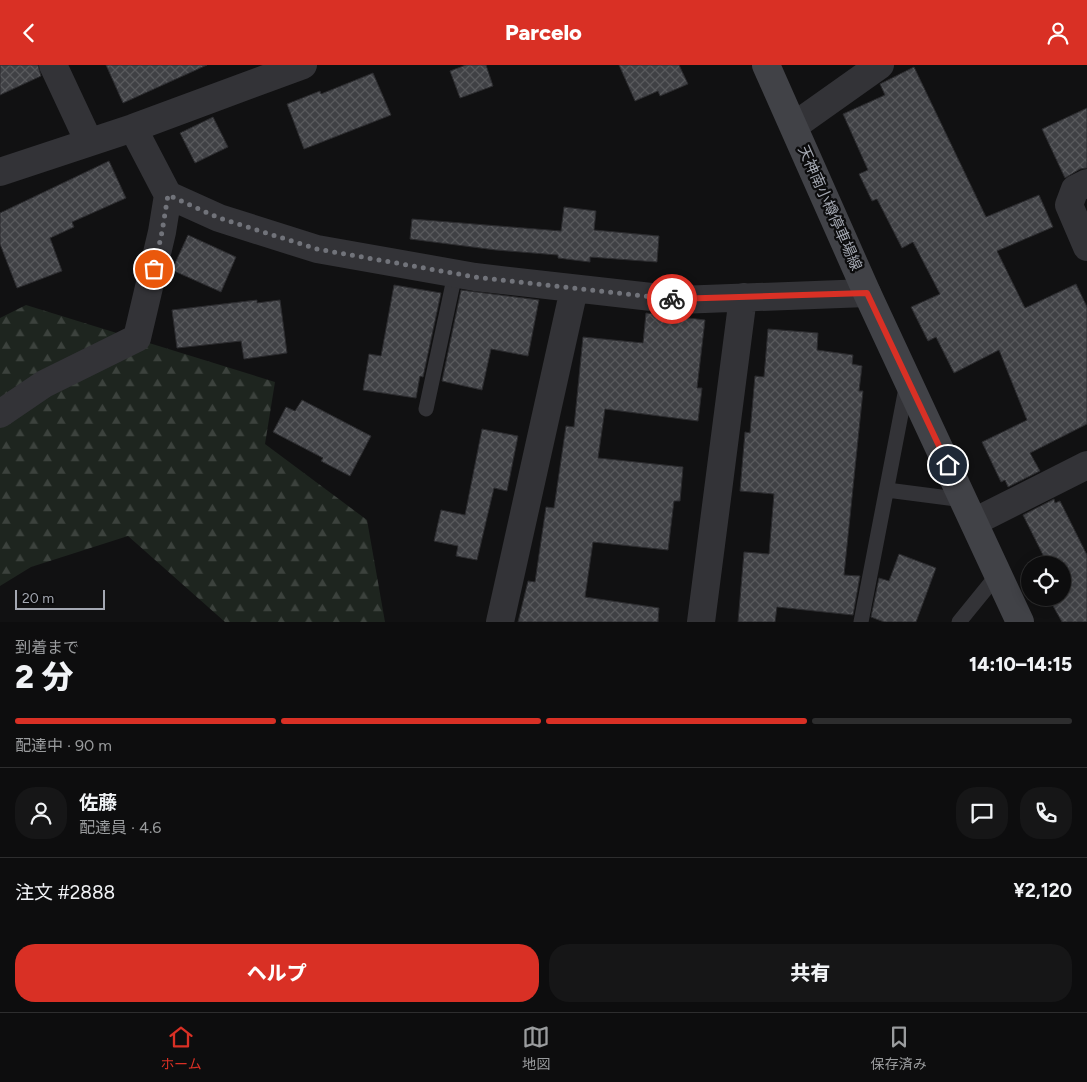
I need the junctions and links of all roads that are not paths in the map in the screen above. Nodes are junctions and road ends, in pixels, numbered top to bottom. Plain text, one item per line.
1 (53, 65) edge
2 (303, 65) edge
3 (766, 65) edge
4 (880, 65) edge
5 (794, 126) junction
6 (133, 128) junction
7 (89, 142) junction
8 (0, 171) edge
9 (1087, 183) edge
10 (168, 195) junction
11 (1087, 247) edge
12 (455, 274) junction
13 (574, 289) junction
14 (867, 293) junction
15 (743, 297) junction
16 (908, 380) junction
17 (426, 409) dead end
18 (0, 415) edge
19 (1087, 465) edge
20 (886, 490) junction
21 (969, 511) junction
22 (998, 574) junction
23 (500, 622) edge
24 (701, 622) edge
25 (861, 622) edge
26 (959, 622) edge
27 (1020, 622) edge

1 - 7 street
2 - 6 street
3 - 5 main road, 天神南小樽停車場線
4 - 5 street
5 - 14 main road, 天神南小樽停車場線
6 - 7 street
6 - 10 street
7 - 8 street
9 - 11 street
10 - 12 street
10 - 18 street
12 - 13 street
12 - 17 lane
13 - 15 street
13 - 23 street
14 - 15 street
14 - 16 main road, 天神南小樽停車場線
15 - 24 street
16 - 20 lane
16 - 21 main road, 天神南小樽停車場線
19 - 21 street
20 - 21 lane
20 - 25 lane
21 - 22 main road, 天神南小樽停車場線
22 - 26 lane
22 - 27 main road, 天神南小樽停車場線

